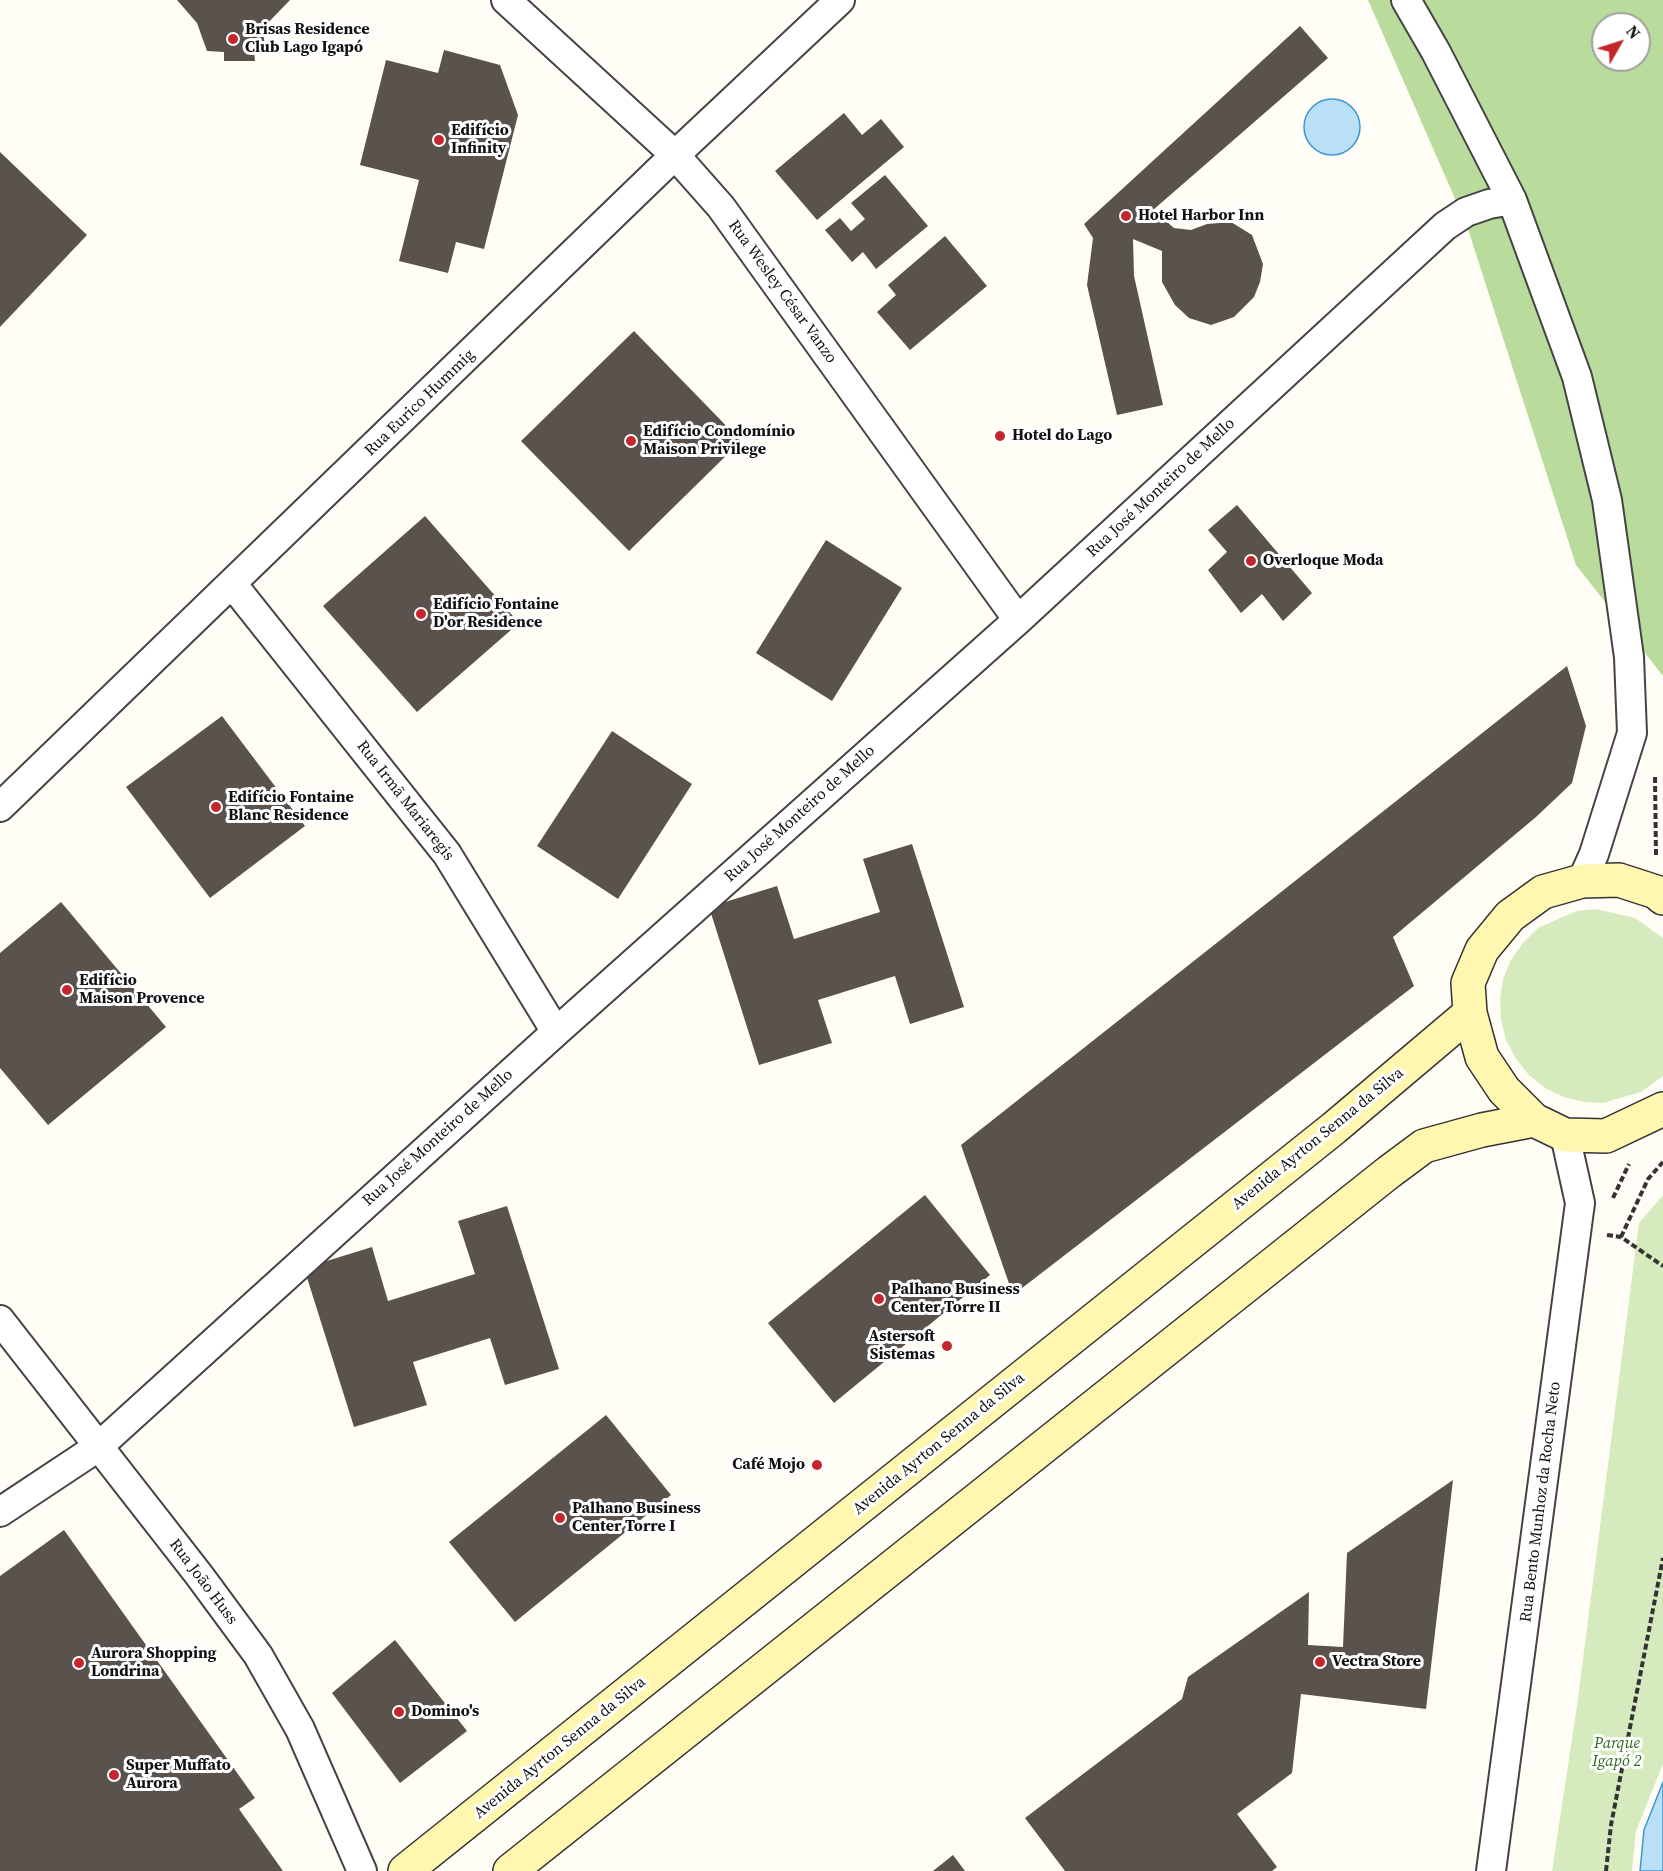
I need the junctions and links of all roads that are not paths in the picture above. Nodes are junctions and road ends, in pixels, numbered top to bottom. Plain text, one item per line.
1 (506, 0) edge
2 (840, 0) edge
3 (1406, 0) edge
4 (675, 155) junction
5 (1512, 200) junction
6 (233, 585) junction
7 (1018, 620) junction
8 (0, 807) edge
9 (1582, 881) junction
10 (1663, 898) edge
11 (1470, 1013) junction
12 (556, 1032) junction
13 (1658, 1112) edge
14 (1534, 1120) junction
15 (1565, 1135) junction
16 (0, 1320) edge
17 (98, 1447) junction
18 (0, 1512) edge
19 (362, 1871) edge
20 (405, 1871) edge
21 (510, 1871) edge
22 (1491, 1871) edge

1 - 4 street, Rua Wesley César Vanzo
2 - 4 street, Rua Eurico Hummig
3 - 5 street
4 - 6 street, Rua Eurico Hummig
4 - 7 street, Rua Wesley César Vanzo
5 - 7 street, Rua José Monteiro de Mello
5 - 9 street
6 - 8 street, Rua Eurico Hummig
6 - 12 street, Rua Irmã Mariaregis
7 - 12 street, Rua José Monteiro de Mello
9 - 10 main road
9 - 11 main road
11 - 14 main road
11 - 20 main road, Avenida Ayrton Senna da Silva
12 - 17 street, Rua José Monteiro de Mello
13 - 15 main road
14 - 15 main road
14 - 21 main road
15 - 22 street, Rua Bento Munhoz da Rocha Neto
16 - 17 street, Rua João Huss
17 - 18 street, Rua José Monteiro de Mello
17 - 19 street, Rua João Huss

